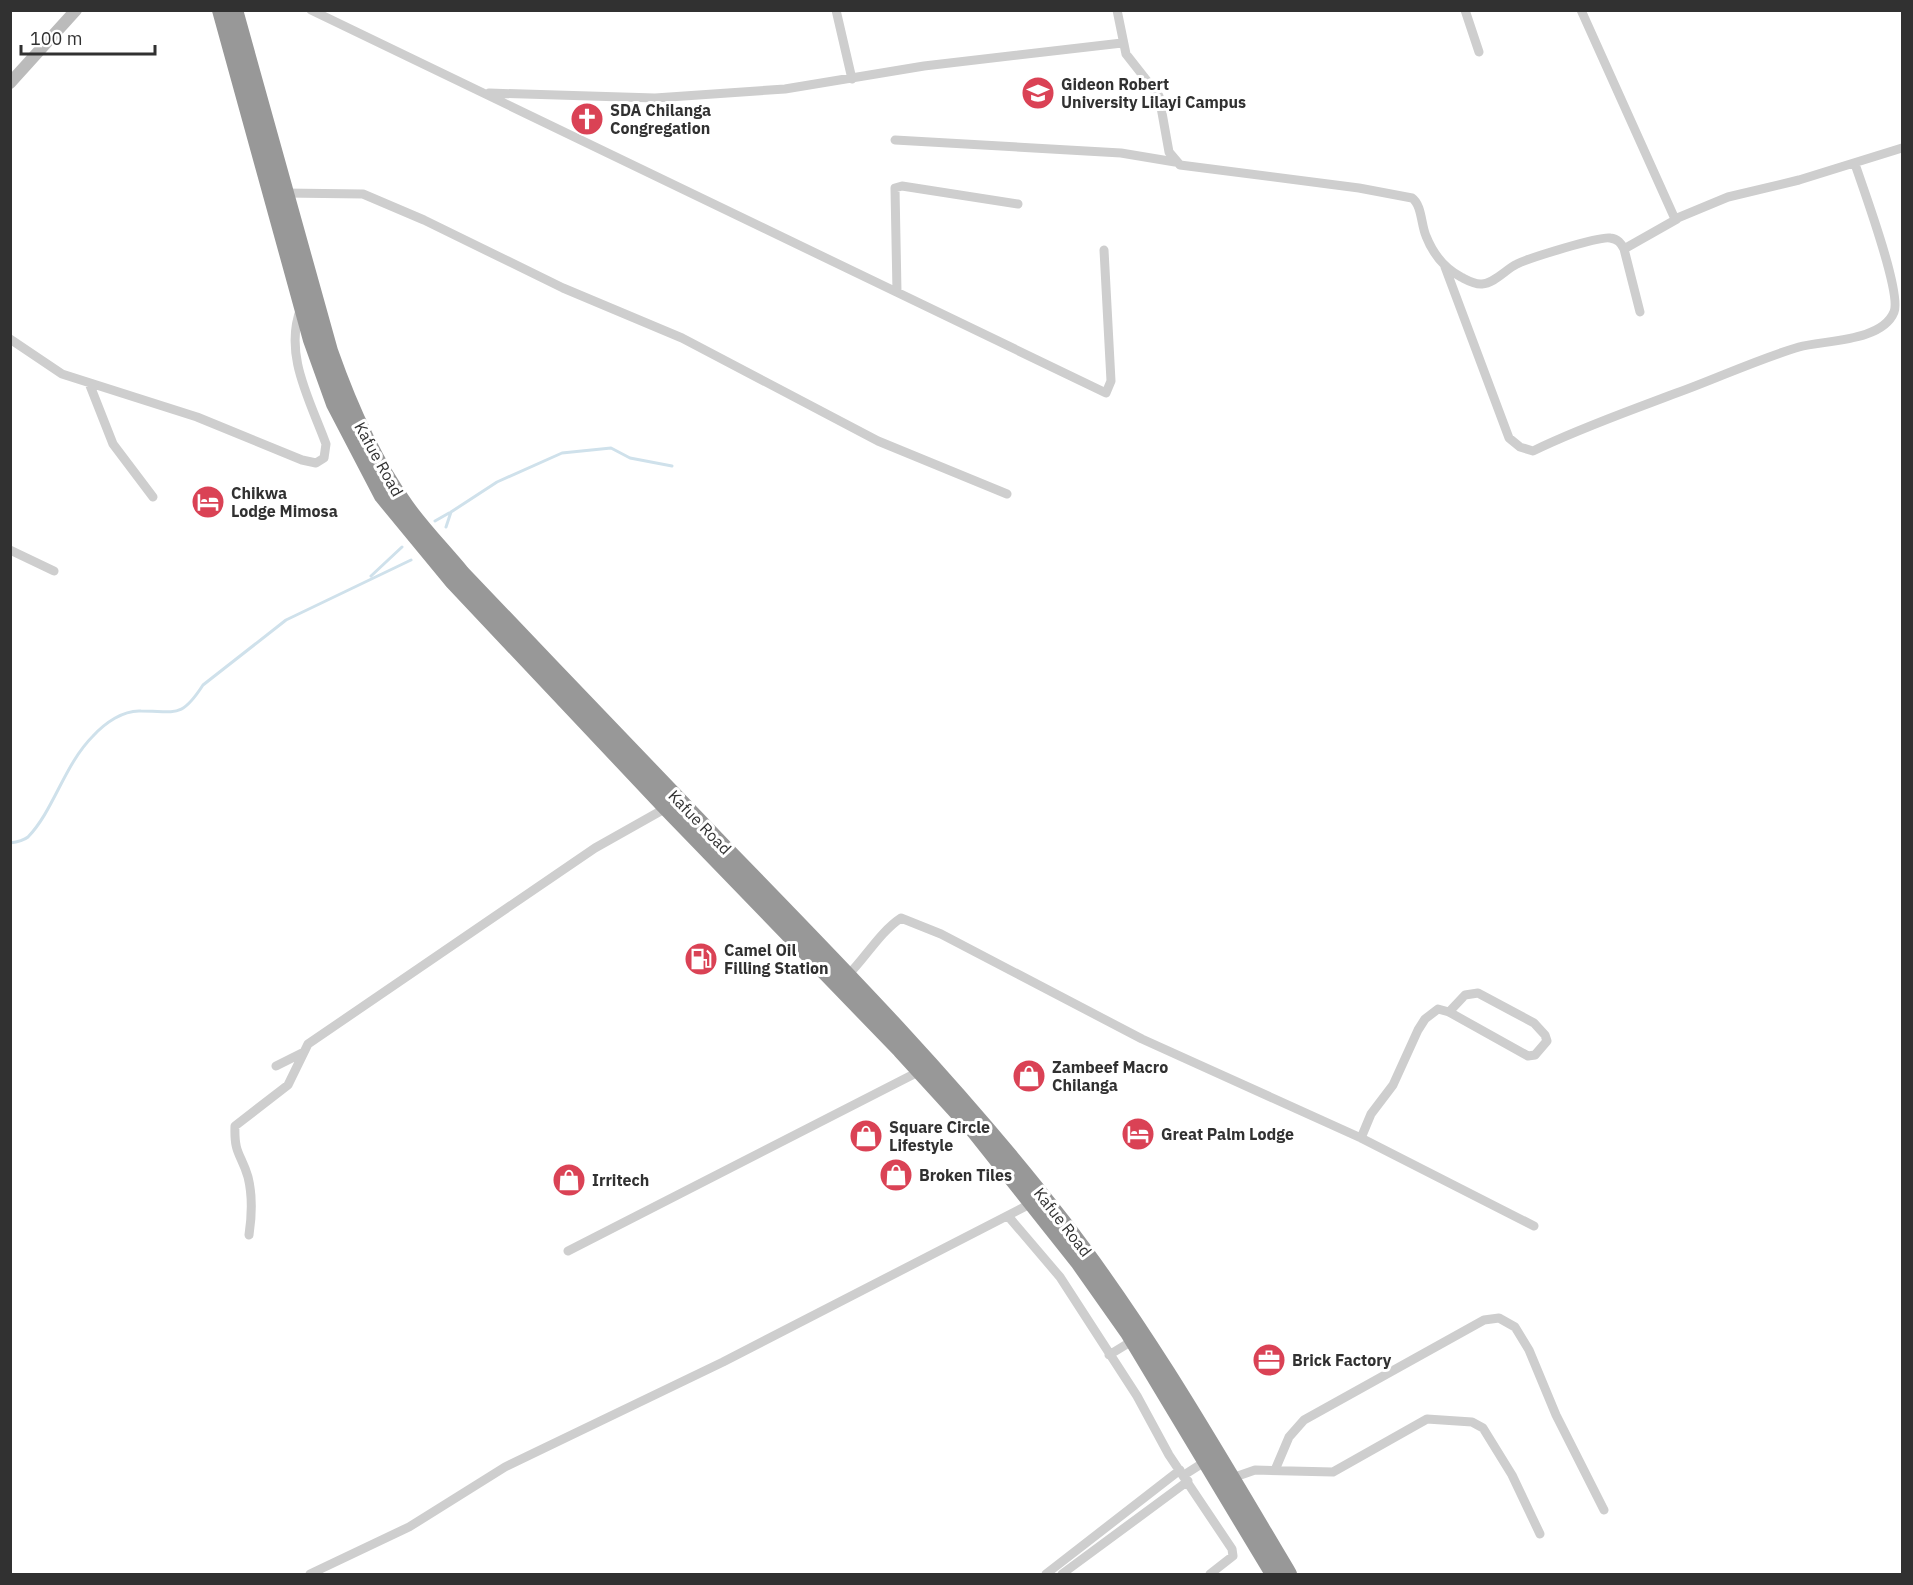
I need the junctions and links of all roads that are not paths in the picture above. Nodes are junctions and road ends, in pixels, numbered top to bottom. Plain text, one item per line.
1 (76, 10) edge
2 (220, 10) edge
3 (235, 10) edge
4 (311, 10) edge
5 (836, 10) edge
6 (1117, 10) edge
7 (1465, 10) edge
8 (1581, 10) edge
9 (1122, 43) junction
10 (1479, 52) dead end
11 (852, 80) junction
12 (10, 82) edge
13 (485, 93) junction
14 (894, 141) dead end
15 (1902, 148) edge
16 (1175, 162) junction
17 (1855, 164) junction
18 (284, 193) junction
19 (1018, 204) dead end
20 (1677, 219) junction
21 (1624, 249) junction
22 (1104, 250) dead end
23 (1445, 267) junction
24 (1902, 280) edge
25 (1893, 287) junction
26 (897, 291) junction
27 (301, 307) junction
28 (1640, 312) dead end
29 (10, 339) edge
30 (89, 383) junction
31 (1007, 494) dead end
32 (153, 497) dead end
33 (10, 550) edge
34 (54, 571) dead end
35 (666, 808) junction
36 (848, 975) junction
37 (1449, 1012) junction
38 (302, 1053) junction
39 (276, 1066) dead end
40 (920, 1071) junction
41 (1361, 1138) junction
42 (1032, 1203) junction
43 (1008, 1216) junction
44 (1534, 1226) dead end
45 (249, 1235) dead end
46 (568, 1251) dead end
47 (1132, 1341) junction
48 (1109, 1355) junction
49 (1206, 1461) junction
50 (1275, 1470) junction
51 (1184, 1476) junction
52 (1232, 1478) junction
53 (1604, 1510) dead end
54 (1540, 1534) dead end
55 (310, 1575) edge
56 (1046, 1575) edge
57 (1062, 1575) edge
58 (1210, 1575) edge
59 (1273, 1575) edge
60 (1289, 1575) edge

1 - 12 street
2 - 27 highway, Kafue Road
3 - 18 highway, Kafue Road
4 - 13 street
5 - 11 street
6 - 9 street
7 - 10 street
8 - 20 street
9 - 11 street
9 - 16 street
11 - 13 street
13 - 26 street
14 - 16 street
15 - 17 street
16 - 23 street
17 - 20 street
17 - 25 street
18 - 31 street
18 - 36 highway, Kafue Road
19 - 26 street
20 - 21 street
21 - 23 street
21 - 28 street
22 - 26 street
23 - 25 street
24 - 25 street
27 - 30 street
27 - 35 highway, Kafue Road
29 - 30 street
30 - 32 street
33 - 34 street
35 - 38 street
35 - 40 highway, Kafue Road
36 - 41 street
36 - 52 highway, Kafue Road
37 - 37 street
37 - 41 street
38 - 39 street
38 - 45 street
40 - 42 highway, Kafue Road
40 - 46 street
41 - 44 street
42 - 43 street
42 - 47 highway, Kafue Road
43 - 48 street
43 - 55 street
47 - 48 street
47 - 49 highway, Kafue Road
48 - 51 street
49 - 51 street
49 - 59 highway, Kafue Road
50 - 52 street
50 - 53 street
50 - 54 street
51 - 56 street
51 - 57 street
51 - 58 street
52 - 60 highway, Kafue Road

